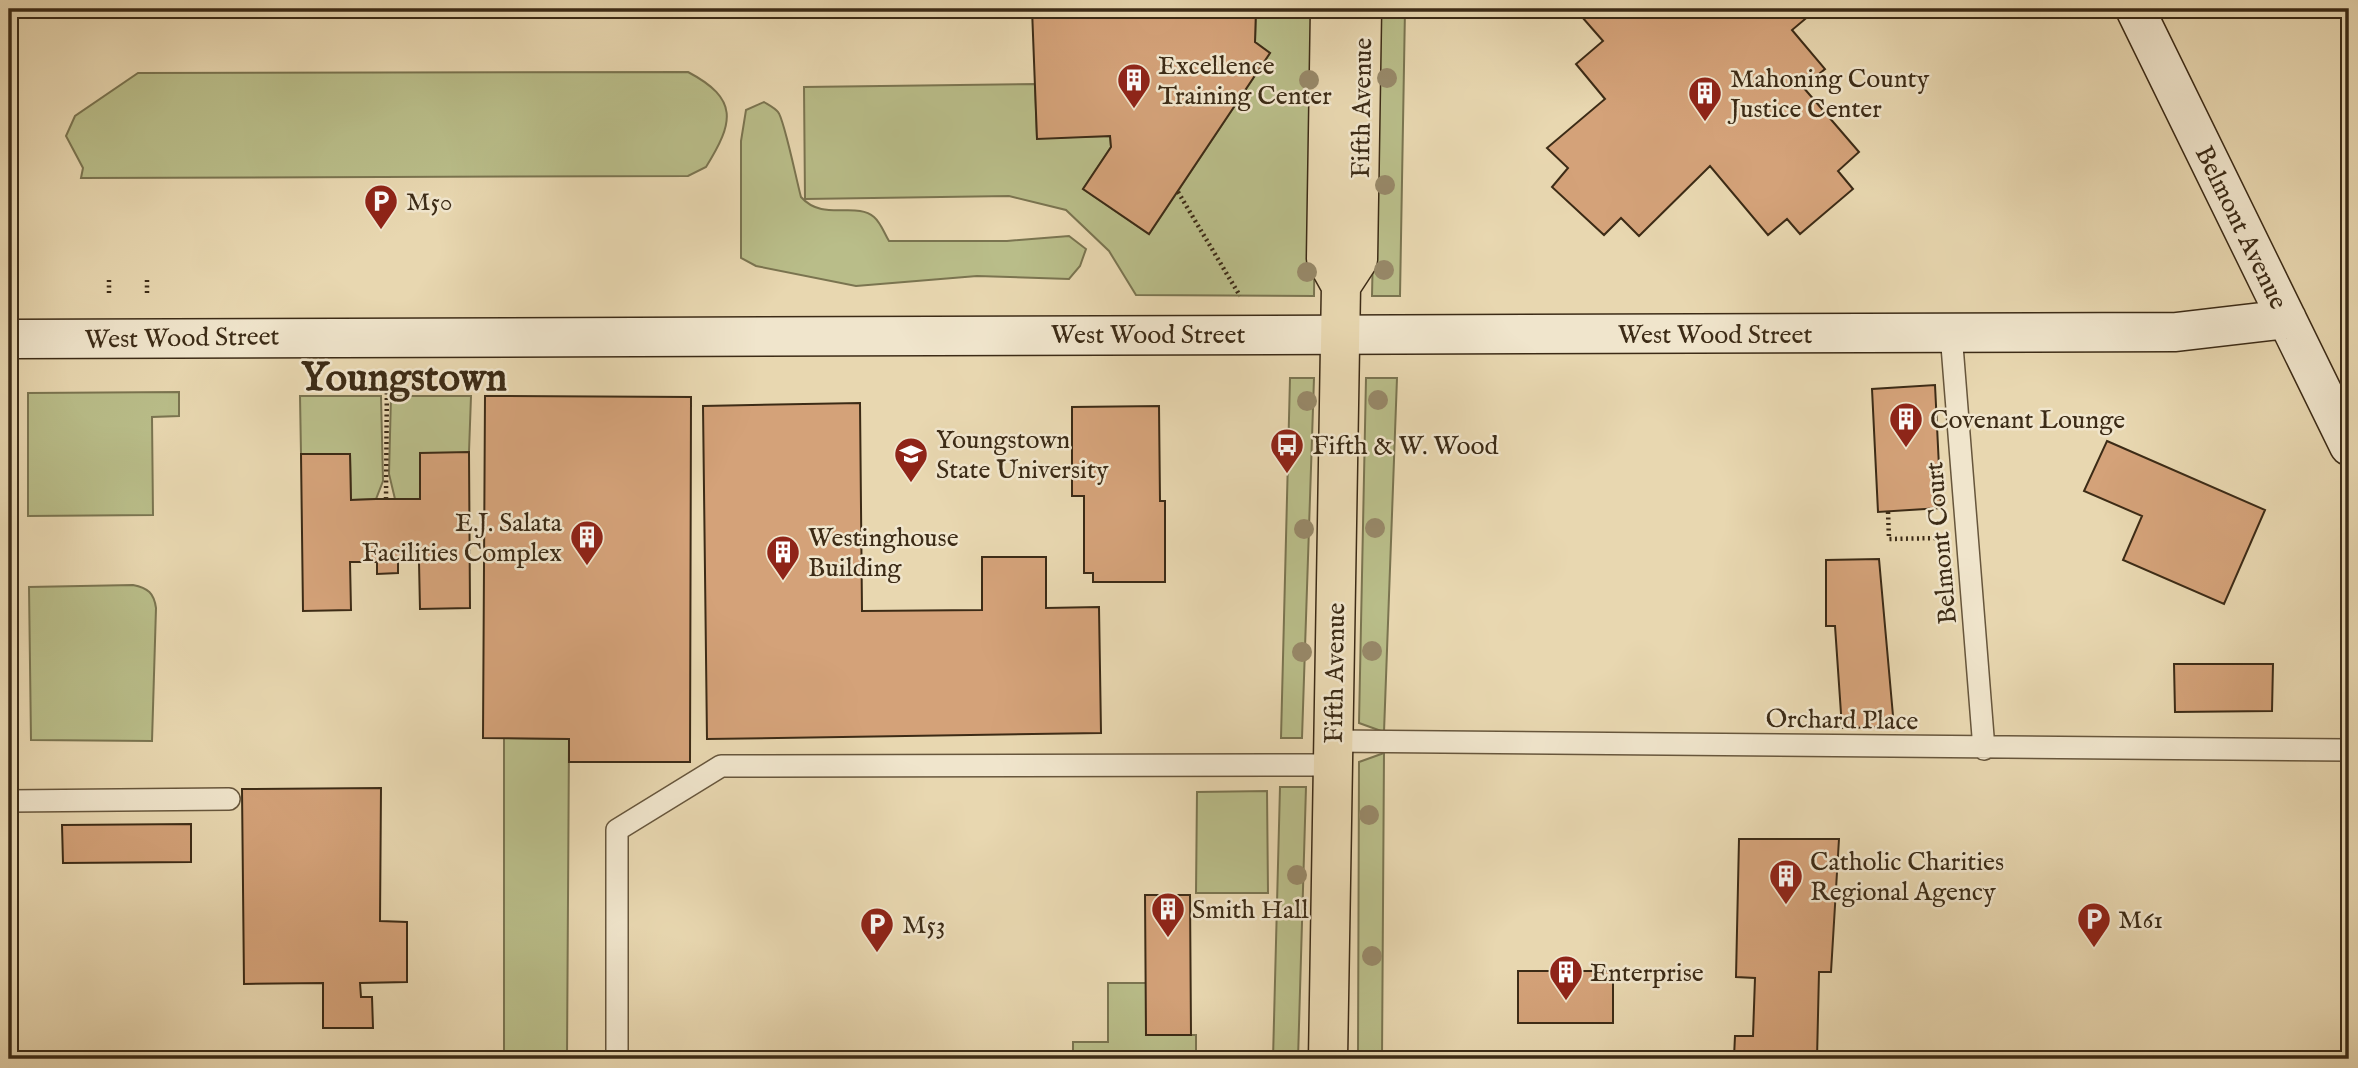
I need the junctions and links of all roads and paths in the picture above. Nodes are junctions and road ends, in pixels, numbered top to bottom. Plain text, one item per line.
1 (1330, 9) edge
2 (1362, 9) edge
3 (2135, 9) edge
4 (1178, 192) dead end
5 (109, 280) dead end
6 (147, 280) dead end
7 (1341, 286) junction
8 (147, 294) dead end
9 (109, 295) dead end
10 (1240, 296) dead end
11 (2287, 319) junction
12 (1951, 333) junction
13 (1340, 335) junction
14 (387, 336) junction
15 (9, 339) edge
16 (2349, 446) edge
17 (386, 499) dead end
18 (1888, 512) dead end
19 (1967, 538) junction
20 (1984, 749) junction
21 (2349, 750) edge
22 (1333, 753) junction
23 (229, 799) dead end
24 (9, 801) edge
25 (617, 1059) edge
26 (1328, 1059) edge

1 - 7 main road, Fifth Avenue
2 - 7 main road, Fifth Avenue
3 - 11 street, Belmont Avenue
4 - 10 path
5 - 9 path
6 - 8 path
7 - 13 main road, Fifth Avenue
11 - 12 street, West Wood Street
11 - 16 street, Belmont Avenue
12 - 13 street, West Wood Street
12 - 19 lane, Belmont Court
13 - 14 street, West Wood Street
13 - 22 main road, Fifth Avenue
14 - 15 street, West Wood Street
14 - 17 path
18 - 19 path
19 - 20 lane, Belmont Court
20 - 21 lane, Orchard Place
20 - 22 lane, Orchard Place
22 - 25 lane, Orchard Place
22 - 26 main road, Fifth Avenue
23 - 24 lane

